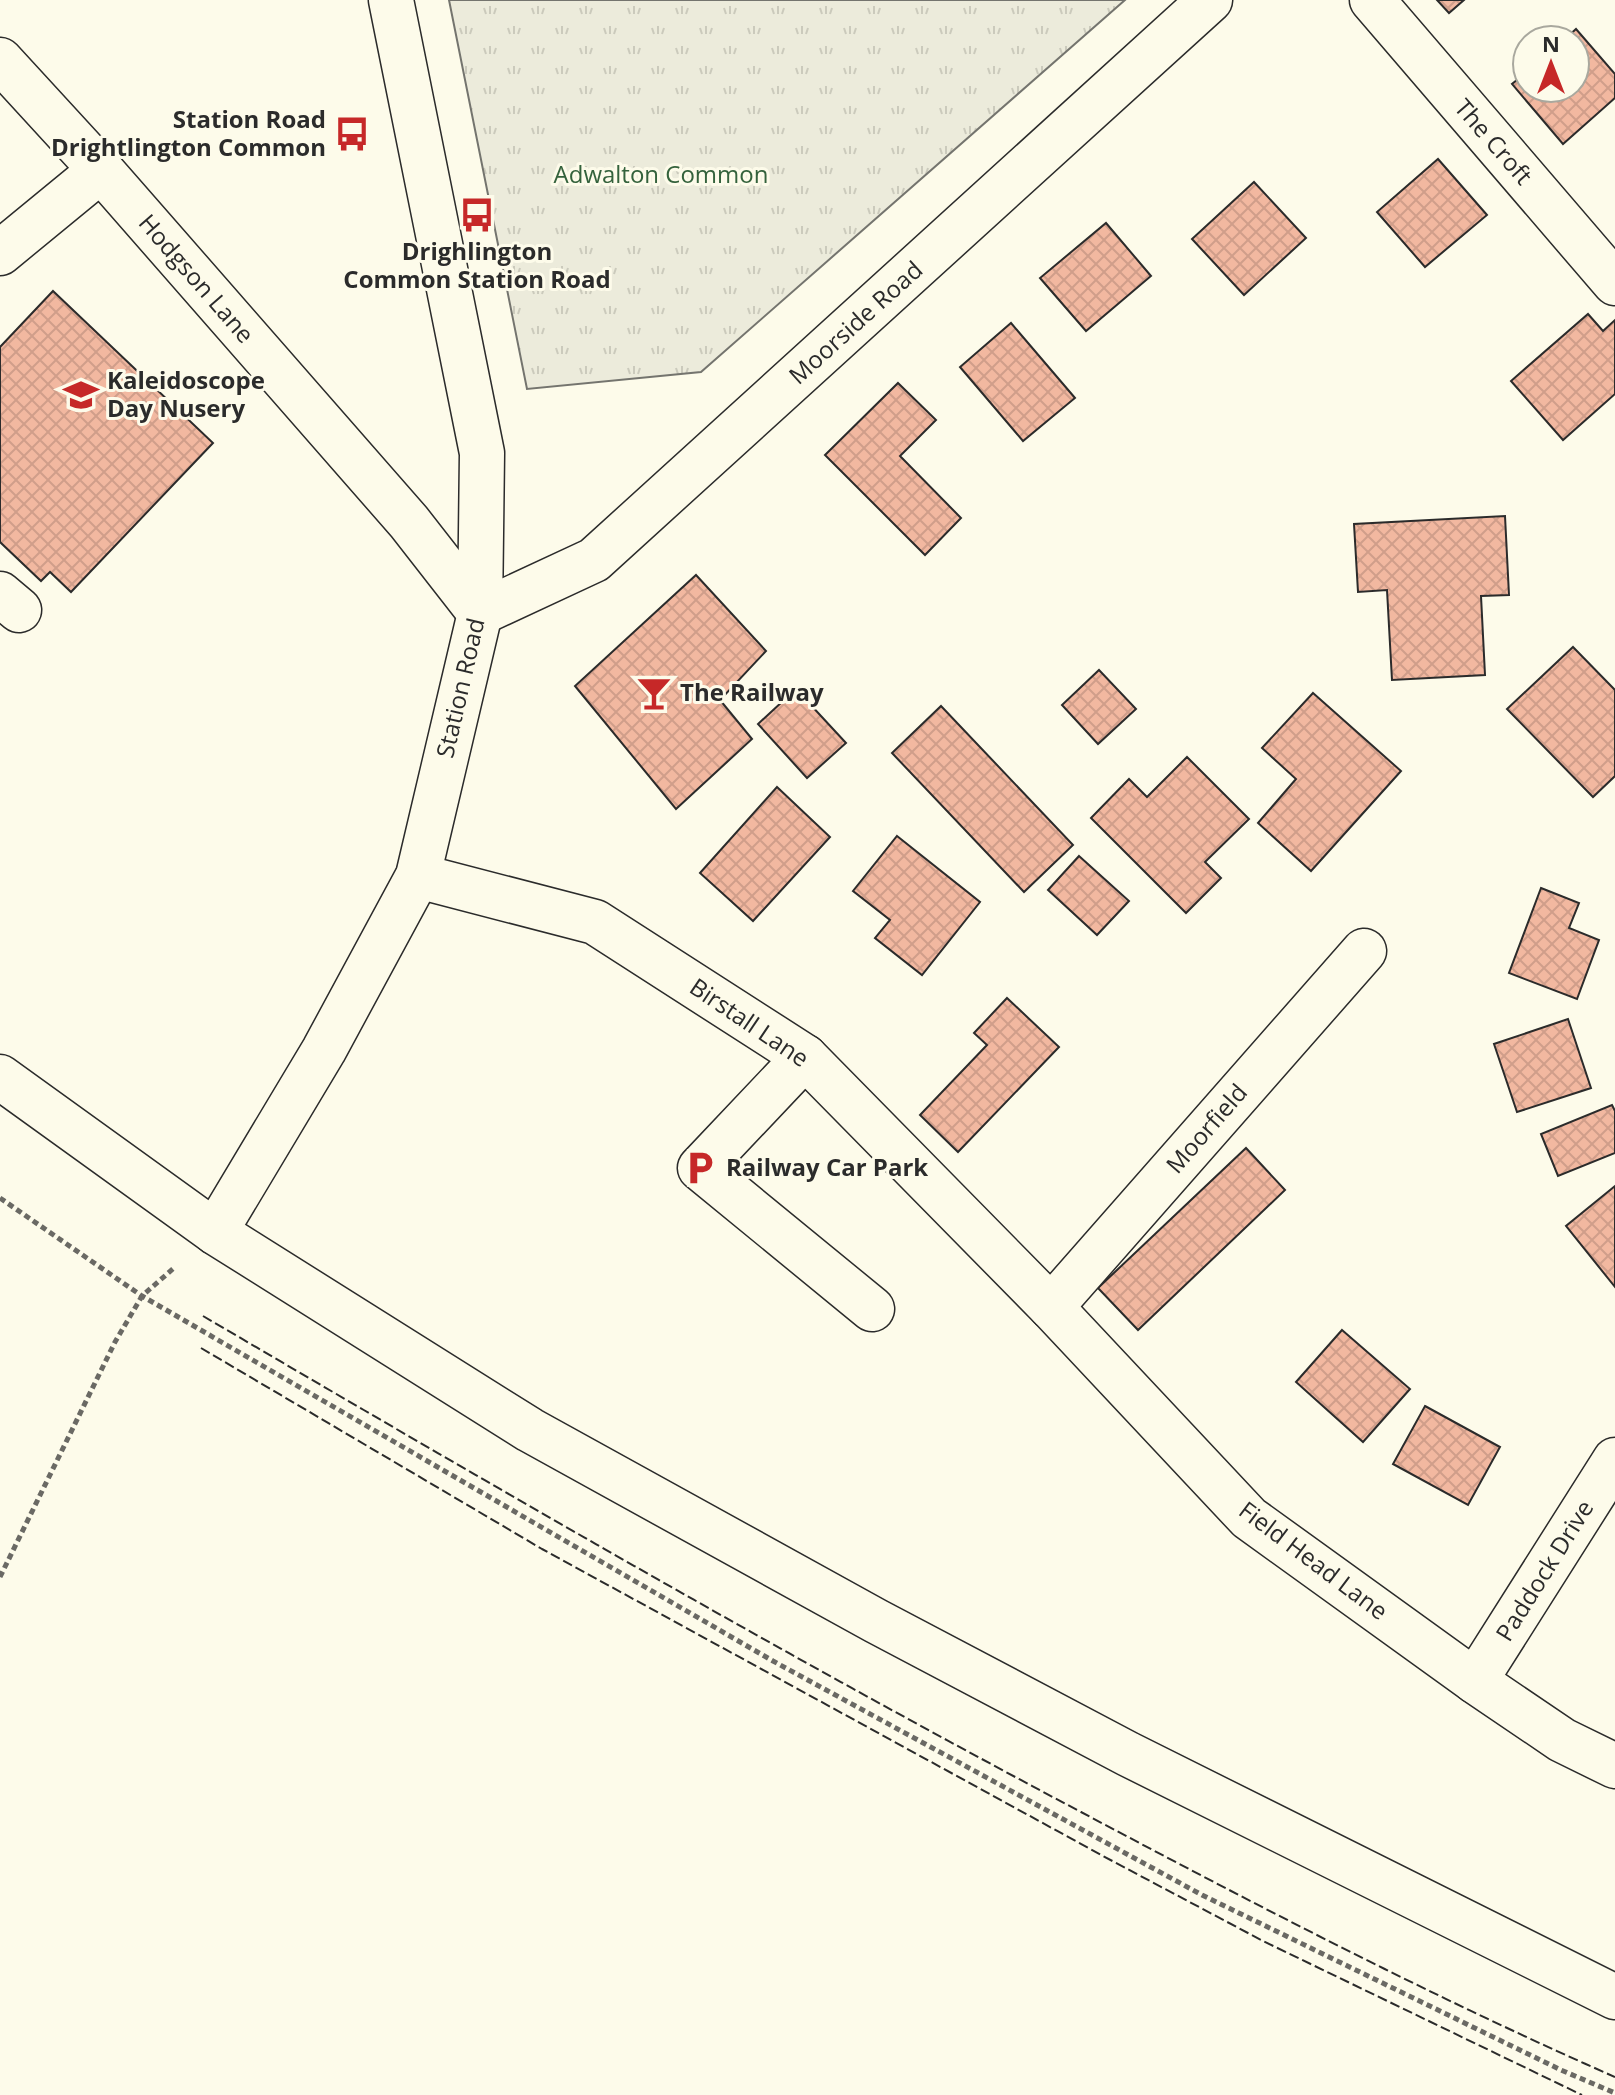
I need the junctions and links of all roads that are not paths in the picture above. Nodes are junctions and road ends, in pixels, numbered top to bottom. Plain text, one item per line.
1 (391, 0) edge
2 (1210, 0) edge
3 (1372, 0) edge
4 (0, 60) edge
5 (101, 170) junction
6 (0, 253) edge
7 (1615, 283) edge
8 (480, 613) junction
9 (418, 876) junction
10 (1364, 951) dead end
11 (805, 1057) junction
12 (0, 1077) edge
13 (215, 1232) junction
14 (1051, 1307) junction
15 (872, 1309) dead end
16 (1615, 1460) edge
17 (1475, 1681) junction
18 (1615, 1766) edge
19 (1615, 1997) edge

1 - 8 main road, Station Road
2 - 8 main road, Moorside Road
3 - 7 main road, The Croft
4 - 5 main road, Hodgson Lane
5 - 6 main road
5 - 8 main road, Hodgson Lane
8 - 9 main road, Station Road
9 - 11 main road, Birstall Lane
9 - 13 main road, Station Road
10 - 14 main road, Moorfield
11 - 14 main road, Birstall Lane
11 - 15 main road
12 - 13 main road
13 - 19 main road
14 - 17 main road, Field Head Lane
16 - 17 main road, Paddock Drive
17 - 18 main road, Field Head Lane

